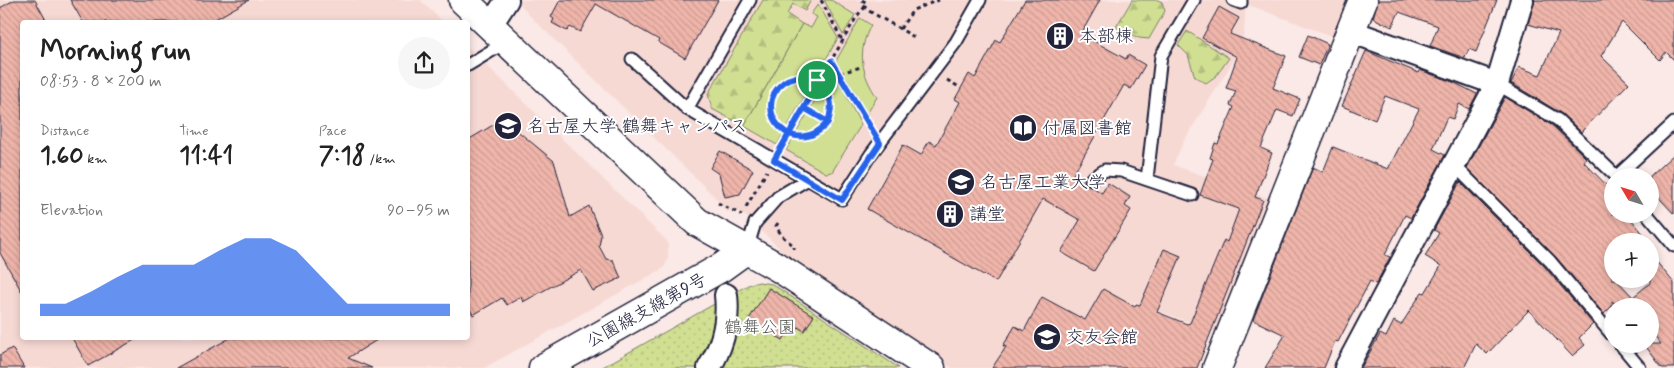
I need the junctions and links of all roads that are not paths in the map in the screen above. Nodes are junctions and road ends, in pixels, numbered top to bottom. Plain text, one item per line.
1 (463, 0) edge
2 (507, 0) edge
3 (750, 0) edge
4 (980, 0) edge
5 (1194, 0) edge
6 (1232, 0) edge
7 (1241, 0) edge
8 (1363, 0) edge
9 (1522, 0) edge
10 (1350, 30) junction
11 (498, 34) junction
12 (632, 59) dead end
13 (470, 63) edge
14 (1497, 84) junction
15 (687, 109) junction
16 (1674, 123) edge
17 (1452, 164) junction
18 (1608, 168) edge
19 (1625, 168) edge
20 (808, 179) junction
21 (1091, 179) dead end
22 (1147, 179) junction
23 (1192, 195) dead end
24 (1655, 223) edge
25 (1674, 246) edge
26 (747, 249) junction
27 (726, 295) dead end
28 (1604, 325) edge
29 (1628, 353) edge
30 (543, 368) edge
31 (709, 368) edge
32 (931, 368) edge
33 (1217, 368) edge
34 (1346, 368) edge
35 (1640, 368) edge

1 - 11 street
2 - 11 street
3 - 15 lane
4 - 20 lane
5 - 22 lane
6 - 7 lane
8 - 10 street
9 - 14 street
10 - 14 street
10 - 33 street
11 - 13 lane
11 - 26 street
12 - 15 lane
14 - 17 street
14 - 18 lane
15 - 20 lane
16 - 19 lane
17 - 28 lane
17 - 34 street
20 - 26 lane
21 - 22 lane
22 - 23 lane
24 - 25 lane
26 - 30 street, 公園線支線第9号
26 - 32 street
27 - 31 street
29 - 35 lane

